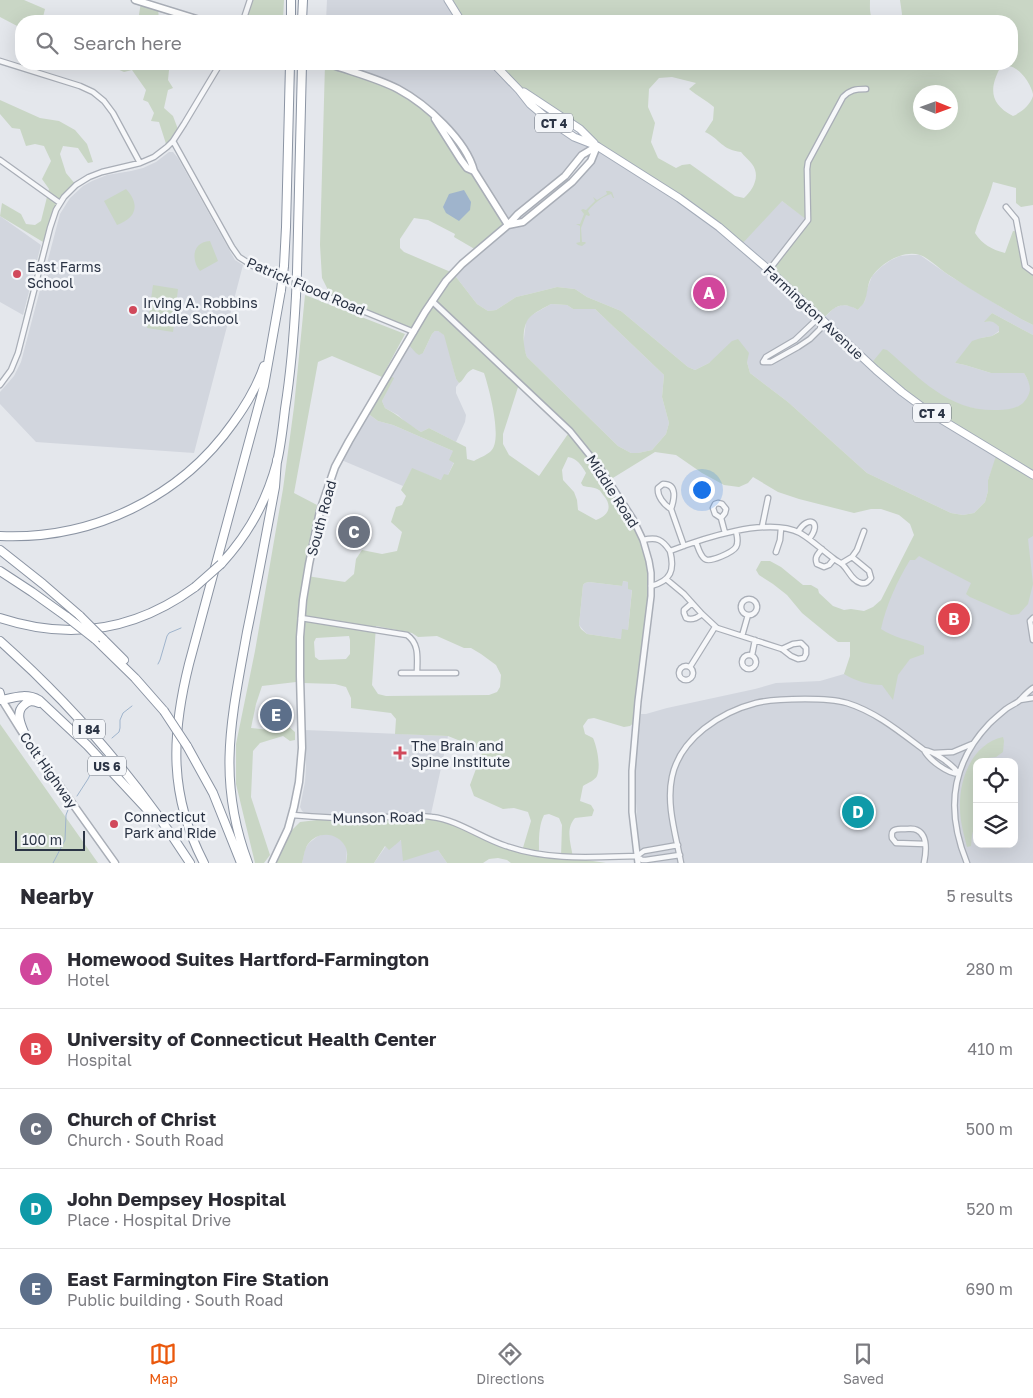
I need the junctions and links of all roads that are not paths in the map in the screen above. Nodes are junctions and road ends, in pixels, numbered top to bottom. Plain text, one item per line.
1 (135, 0) edge
2 (250, 0) edge
3 (292, 0) edge
4 (303, 0) edge
5 (448, 0) edge
6 (184, 15) edge
7 (245, 15) edge
8 (291, 15) edge
9 (302, 15) edge
10 (457, 15) edge
11 (0, 61) edge
12 (15, 66) edge
13 (29, 70) edge
14 (216, 70) edge
15 (290, 70) edge
16 (302, 70) edge
17 (348, 70) edge
18 (500, 70) edge
19 (866, 89) dead end
20 (172, 141) junction
21 (597, 146) junction
22 (0, 160) edge
23 (140, 163) junction
24 (60, 203) junction
25 (1006, 207) dead end
26 (508, 225) junction
27 (769, 270) junction
28 (1033, 272) edge
29 (432, 301) junction
30 (822, 320) junction
31 (414, 332) junction
32 (272, 343) junction
33 (0, 385) edge
34 (277, 460) junction
35 (1033, 475) edge
36 (768, 498) dead end
37 (671, 509) junction
38 (721, 518) dead end
39 (762, 527) junction
40 (781, 528) junction
41 (736, 531) junction
42 (864, 531) dead end
43 (798, 532) junction
44 (725, 533) junction
45 (0, 536) edge
46 (809, 539) junction
47 (643, 540) junction
48 (696, 542) junction
49 (684, 546) junction
50 (822, 549) junction
51 (0, 550) edge
52 (670, 551) junction
53 (776, 552) dead end
54 (852, 557) junction
55 (834, 559) junction
56 (842, 563) junction
57 (0, 571) edge
58 (666, 579) junction
59 (651, 586) junction
60 (692, 603) junction
61 (702, 614) junction
62 (748, 615) dead end
63 (0, 618) edge
64 (302, 618) junction
65 (1033, 618) edge
66 (715, 626) junction
67 (742, 636) junction
68 (755, 640) junction
69 (1033, 640) edge
70 (0, 641) edge
71 (782, 649) junction
72 (752, 655) dead end
73 (690, 667) dead end
74 (456, 672) dead end
75 (402, 673) dead end
76 (417, 673) junction
77 (144, 688) junction
78 (1033, 688) edge
79 (0, 692) edge
80 (1033, 698) edge
81 (1, 700) edge
82 (1020, 700) junction
83 (45, 705) junction
84 (27, 740) junction
85 (973, 744) junction
86 (924, 750) junction
87 (933, 753) junction
88 (959, 774) junction
89 (292, 816) junction
90 (166, 827) junction
91 (925, 844) junction
92 (678, 845) junction
93 (680, 855) junction
94 (637, 856) junction
95 (115, 863) edge
96 (190, 863) edge
97 (204, 863) edge
98 (241, 863) edge
99 (248, 863) edge
100 (272, 863) edge
101 (638, 863) edge
102 (681, 863) edge
103 (924, 863) edge
104 (967, 863) edge

1 - 6 main road
2 - 7 street
3 - 8 highway
4 - 9 highway
5 - 10 main road
11 - 12 street
13 - 23 street
14 - 20 street
15 - 32 highway, bridge
16 - 34 highway, bridge
17 - 26 main road
18 - 21 main road, Farmington Avenue / CT 4
19 - 27 street
20 - 23 street
20 - 31 street, Patrick Flood Road
21 - 26 main road, South Road
21 - 26 main road, South Road
21 - 27 main road, Farmington Avenue / CT 4
22 - 24 street
23 - 24 street
24 - 33 street
25 - 28 street
26 - 29 main road, South Road
27 - 30 main road, Farmington Avenue / CT 4
29 - 31 main road, South Road
29 - 47 street, Middle Road
30 - 30 street
30 - 35 main road, Farmington Avenue / CT 4
31 - 64 main road, South Road
32 - 45 highway
32 - 97 highway
34 - 63 highway, bridge
34 - 99 highway
36 - 39 street
37 - 37 street
37 - 49 street
38 - 44 street
39 - 40 street
39 - 41 street
40 - 43 street
40 - 53 street
41 - 44 street
41 - 48 street
42 - 54 street
43 - 46 street
43 - 46 street
44 - 48 street
46 - 50 street
47 - 52 street
47 - 59 street, Middle Road
48 - 49 street
49 - 52 street
50 - 55 street
50 - 55 street
51 - 77 highway, bridge
52 - 58 street
54 - 56 street
54 - 56 street
55 - 56 street
57 - 77 highway, bridge
58 - 59 street
58 - 60 street
59 - 94 street, Middle Road
60 - 61 street
60 - 61 street
61 - 66 street
62 - 67 street
64 - 76 street
64 - 89 main road, South Road
65 - 69 street
66 - 67 street
66 - 73 street
67 - 68 street
68 - 71 street
68 - 72 street
70 - 90 highway, I 84
71 - 71 street
74 - 76 street
75 - 76 street
77 - 98 highway, bridge
78 - 82 street
79 - 81 main road, Colt Highway
80 - 82 street
81 - 83 highway, US 6
81 - 84 main road, Colt Highway
82 - 85 street
83 - 84 highway
83 - 90 highway, US 6
84 - 95 main road, Colt Highway
85 - 87 street
85 - 88 street
86 - 87 street
86 - 88 street
86 - 92 street
87 - 88 street
88 - 104 street
89 - 94 street, Munson Road
89 - 100 main road, South Road
90 - 96 highway, I 84
91 - 91 street
91 - 103 street
92 - 93 street
92 - 94 street, Munson Road
93 - 94 street, Munson Road
93 - 102 street
94 - 101 street, Middle Road

